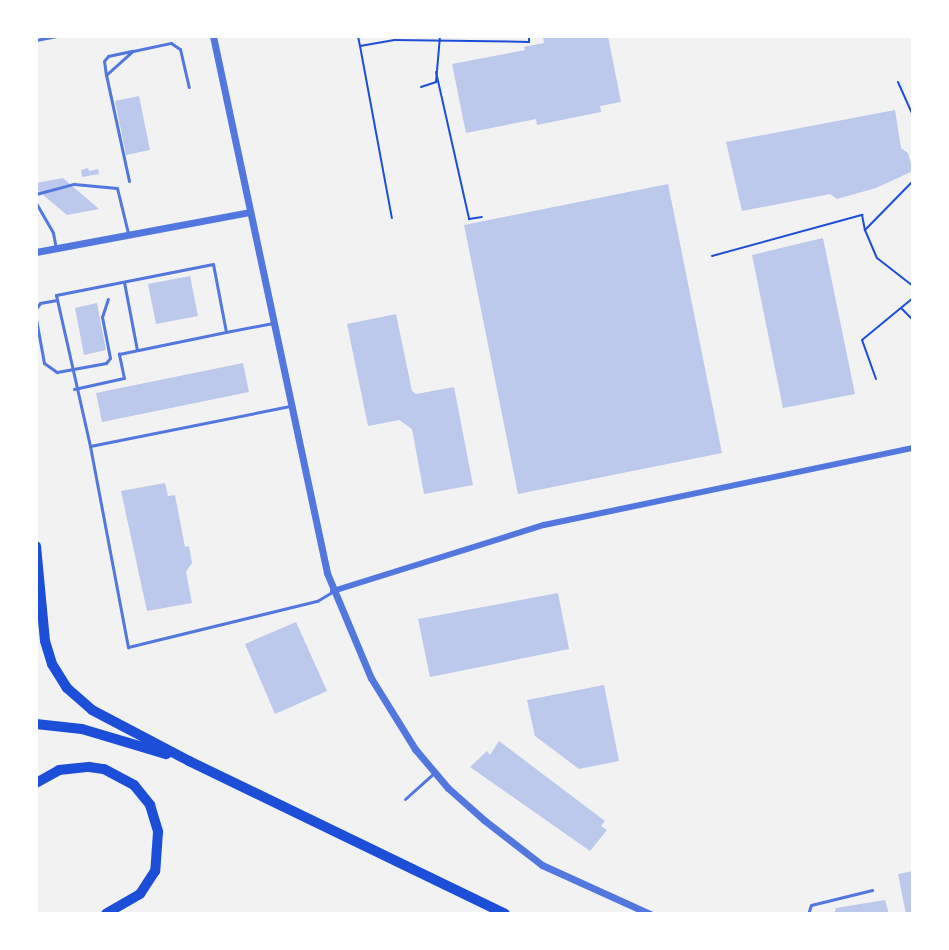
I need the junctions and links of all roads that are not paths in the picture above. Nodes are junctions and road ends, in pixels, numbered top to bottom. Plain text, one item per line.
1 (57, 36) edge
2 (213, 36) edge
3 (36, 40) edge
4 (133, 51) junction
5 (106, 75) junction
6 (189, 87) dead end
7 (129, 181) dead end
8 (36, 194) edge
9 (36, 203) edge
10 (249, 212) junction
11 (129, 235) junction
12 (56, 249) junction
13 (36, 252) edge
14 (124, 282) junction
15 (108, 299) dead end
16 (57, 300) junction
17 (36, 309) edge
18 (36, 319) edge
19 (273, 323) junction
20 (226, 332) junction
21 (137, 350) junction
22 (70, 369) junction
23 (74, 388) junction
24 (291, 406) junction
25 (90, 446) junction
26 (913, 448) edge
27 (36, 546) edge
28 (333, 591) junction
29 (36, 724) edge
30 (189, 761) junction
31 (435, 772) junction
32 (36, 783) edge
33 (405, 799) dead end
34 (872, 890) dead end
35 (106, 914) edge
36 (505, 914) edge
37 (650, 914) edge
38 (808, 914) edge

1 - 3 lane
2 - 10 street
4 - 5 lane
4 - 5 lane
4 - 6 lane
5 - 7 lane
8 - 11 lane
9 - 12 lane
10 - 11 street
10 - 19 street
11 - 12 street
12 - 13 street
14 - 16 lane
14 - 20 lane
14 - 21 lane
15 - 22 lane
16 - 17 lane
16 - 22 lane
18 - 22 lane
19 - 20 lane
19 - 24 street
20 - 21 lane
21 - 23 lane
22 - 23 lane
23 - 25 lane
24 - 25 lane
24 - 28 street
25 - 28 lane
26 - 28 street
27 - 30 highway
28 - 31 street
29 - 30 highway
30 - 36 highway
31 - 33 lane
31 - 37 street
32 - 35 highway
34 - 38 lane

